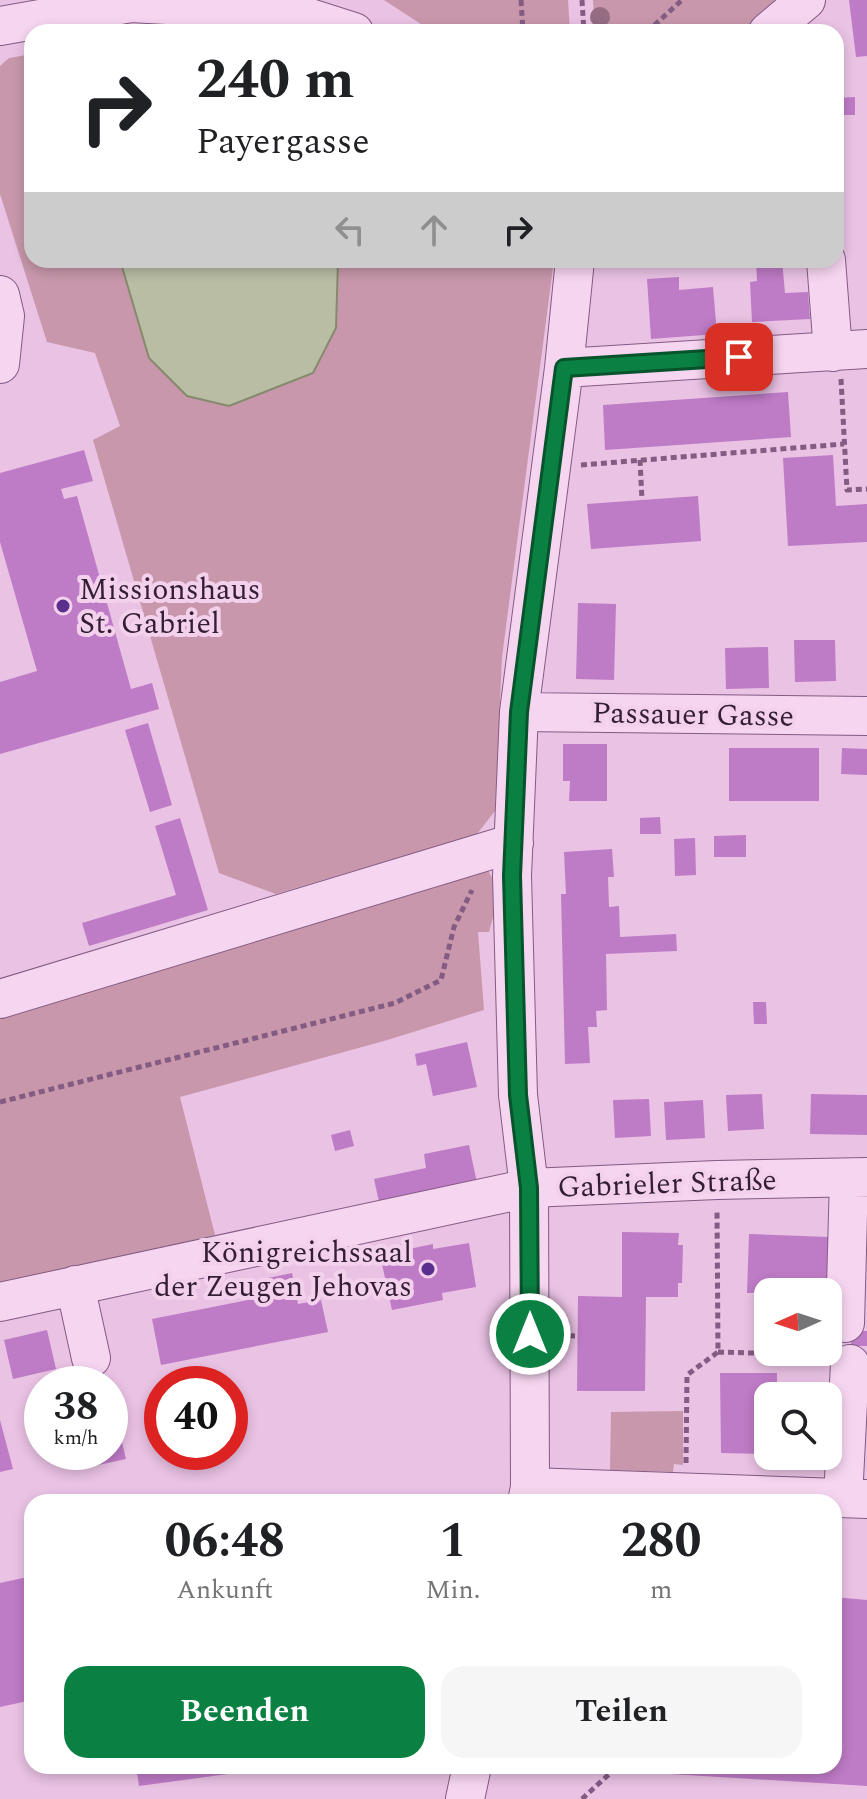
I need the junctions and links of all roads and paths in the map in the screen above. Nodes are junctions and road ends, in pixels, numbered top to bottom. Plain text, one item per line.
1 (521, 0) edge
2 (582, 0) edge
3 (682, 0) edge
4 (806, 0) edge
5 (329, 24) edge
6 (522, 24) edge
7 (584, 24) edge
8 (656, 24) edge
9 (778, 24) edge
10 (0, 26) edge
11 (574, 268) edge
12 (828, 268) edge
13 (0, 295) edge
14 (847, 350) edge
15 (0, 364) edge
16 (564, 368) junction
17 (844, 444) junction
18 (640, 460) junction
19 (568, 466) dead end
20 (867, 489) edge
21 (642, 500) dead end
22 (519, 712) junction
23 (867, 716) edge
24 (514, 843) junction
25 (476, 882) dead end
26 (0, 999) edge
27 (0, 1102) edge
28 (858, 1178) edge
29 (717, 1180) junction
30 (529, 1188) junction
31 (75, 1285) junction
32 (0, 1302) edge
33 (845, 1323) dead end
34 (718, 1352) junction
35 (754, 1354) edge
36 (91, 1358) dead end
37 (833, 1366) edge
38 (685, 1492) junction
39 (528, 1494) edge
40 (580, 1494) edge
41 (734, 1494) edge
42 (855, 1499) edge
43 (470, 1774) edge
44 (609, 1774) edge
45 (465, 1799) edge
46 (582, 1799) edge

1 - 6 path
2 - 7 path
3 - 8 path
4 - 9 street
5 - 10 street
11 - 16 street
12 - 14 street
13 - 15 street
14 - 16 street
14 - 17 path
16 - 22 street
17 - 18 path
17 - 20 path
18 - 19 path
18 - 21 path
22 - 23 street, Passauer Gasse
22 - 24 street
24 - 26 street
24 - 30 street
25 - 27 path
28 - 29 street, Gabrieler Straße
28 - 33 street
29 - 30 street, Gabrieler Straße
29 - 34 path
30 - 31 street, Gabrieler Straße
30 - 39 street
31 - 32 street, Gabrieler Straße
31 - 36 street
34 - 35 path
34 - 38 path
37 - 42 street
38 - 40 street
38 - 41 street
43 - 45 street
44 - 46 path

